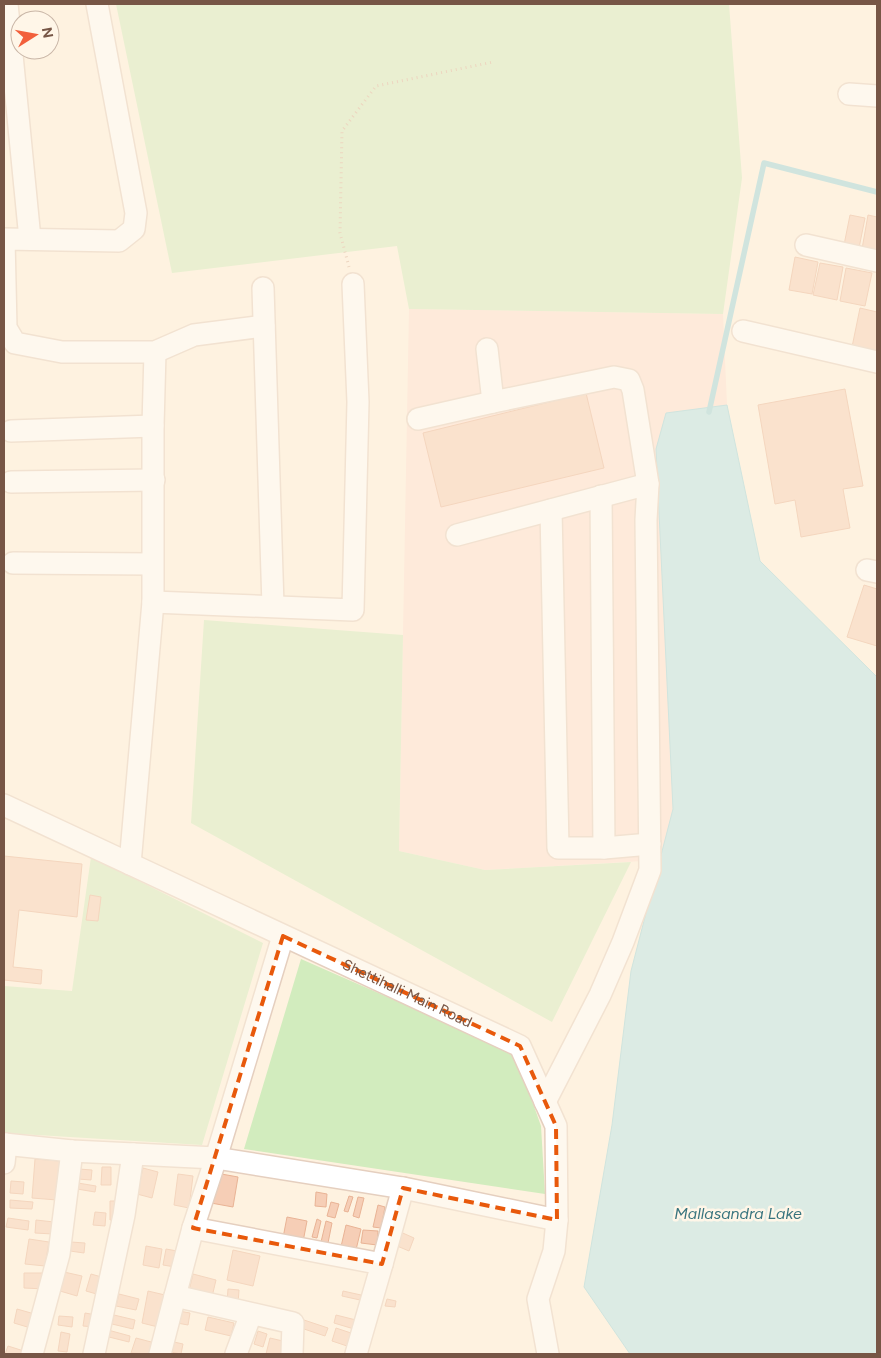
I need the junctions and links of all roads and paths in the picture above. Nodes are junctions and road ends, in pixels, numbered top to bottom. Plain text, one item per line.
1 (6, 4) edge
2 (97, 4) edge
3 (493, 62) dead end
4 (848, 94) dead end
5 (877, 96) edge
6 (4, 239) edge
7 (30, 239) junction
8 (806, 245) dead end
9 (877, 261) edge
10 (353, 284) joint
11 (263, 288) dead end
12 (264, 326) junction
13 (743, 331) dead end
14 (487, 348) dead end
15 (155, 352) junction
16 (877, 362) edge
17 (493, 402) junction
18 (418, 419) dead end
19 (153, 426) junction
20 (11, 431) dead end
21 (154, 480) junction
22 (11, 482) dead end
23 (648, 484) junction
24 (601, 496) junction
25 (551, 510) junction
26 (457, 536) dead end
27 (13, 563) dead end
28 (152, 564) junction
29 (153, 602) junction
30 (273, 606) junction
31 (4, 805) edge
32 (650, 844) junction
33 (604, 848) junction
34 (130, 864) junction
35 (283, 936) junction
36 (545, 1102) junction
37 (4, 1150) edge
38 (72, 1151) junction
39 (133, 1154) junction
40 (216, 1158) junction
41 (403, 1188) junction
42 (557, 1220) junction
43 (192, 1228) junction
44 (382, 1264) junction
45 (175, 1296) junction
46 (252, 1314) junction
47 (32, 1354) edge
48 (94, 1354) edge
49 (160, 1354) edge
50 (236, 1354) edge
51 (292, 1354) edge
52 (356, 1354) edge
53 (548, 1354) edge

1 - 7 street
2 - 7 street
3 - 10 path
4 - 5 street
6 - 7 street
6 - 15 street
8 - 9 street
10 - 30 street
11 - 12 street
12 - 15 street
12 - 30 street
13 - 16 street
14 - 17 street
15 - 19 street
17 - 18 street
17 - 23 street
19 - 20 street
19 - 21 street
21 - 22 street
21 - 28 street
23 - 24 street
23 - 32 street
24 - 25 street
24 - 33 street
25 - 26 street
25 - 33 street
27 - 28 street
28 - 29 street
29 - 30 street
29 - 34 street
31 - 34 street, Shettihalli Main Road
32 - 33 street
32 - 36 street
34 - 35 street, Shettihalli Main Road
35 - 36 street, Shettihalli Main Road
35 - 40 street
36 - 42 street, Shettihalli Main Road
37 - 38 street
38 - 39 street
38 - 47 street
39 - 40 street
39 - 48 street
40 - 41 street
40 - 43 street
41 - 42 street
41 - 44 street
42 - 53 street, Shettihalli Main Road
43 - 44 street
43 - 45 street
44 - 52 street
45 - 46 street
45 - 49 street
46 - 50 street
46 - 51 street

